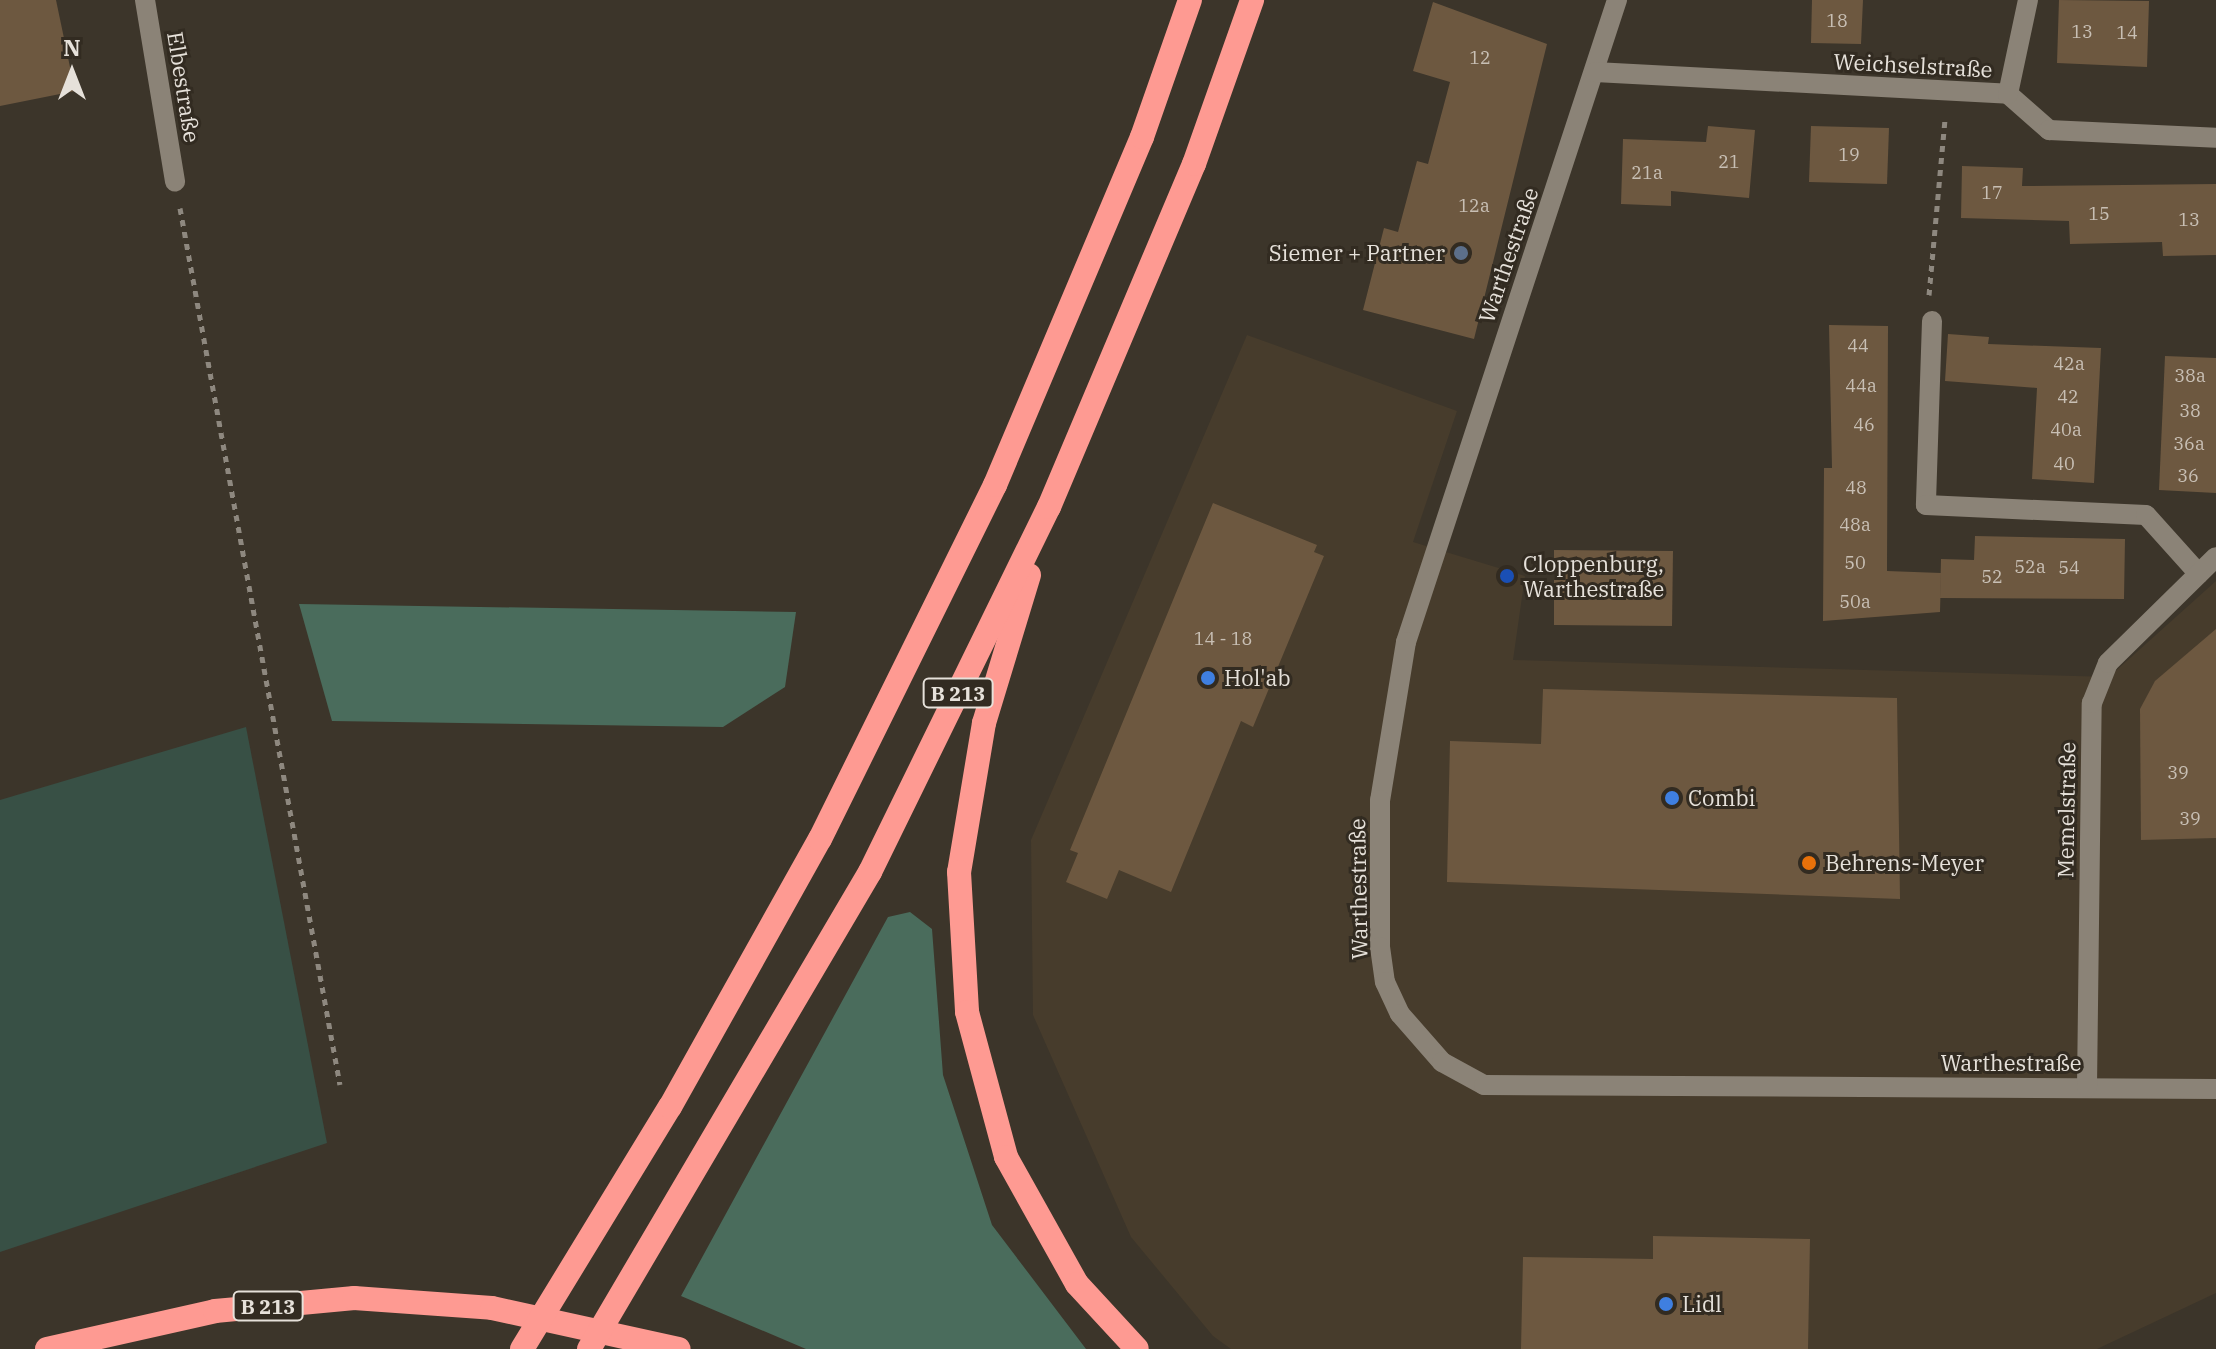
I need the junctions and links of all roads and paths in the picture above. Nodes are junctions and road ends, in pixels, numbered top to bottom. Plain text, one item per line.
1 (145, 0) edge
2 (1190, 0) edge
3 (1252, 0) edge
4 (1617, 0) edge
5 (2028, 0) edge
6 (1595, 72) junction
7 (1954, 91) junction
8 (2008, 94) junction
9 (2216, 138) edge
10 (175, 182) joint
11 (1932, 321) joint
12 (1049, 507) junction
13 (2216, 557) edge
14 (2199, 574) junction
15 (340, 1085) dead end
16 (2087, 1087) junction
17 (2216, 1089) edge
18 (47, 1349) edge
19 (522, 1349) edge
20 (589, 1349) edge
21 (679, 1349) edge
22 (1137, 1349) edge

1 - 10 street, Elbestraße
2 - 19 highway, B 213
3 - 12 highway, B 213
4 - 6 street, Warthestraße
5 - 8 street
6 - 7 street, Weichselstraße
6 - 16 street, Warthestraße
7 - 8 street, Weichselstraße
7 - 11 path
8 - 9 street, Weichselstraße
10 - 15 path
11 - 14 street
12 - 20 highway, B 213
12 - 22 highway, B 213
13 - 14 street, Memelstraße
14 - 16 street, Memelstraße
16 - 17 street, Warthestraße
18 - 21 highway, B 213

